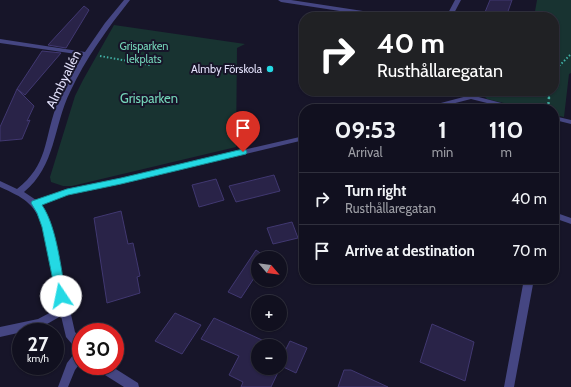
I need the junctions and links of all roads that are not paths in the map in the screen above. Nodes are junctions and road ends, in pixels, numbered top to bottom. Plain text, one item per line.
1 (127, 0) edge
2 (281, 0) edge
3 (458, 0) edge
4 (357, 12) edge
5 (452, 12) edge
6 (0, 41) edge
7 (87, 54) junction
8 (463, 96) edge
9 (476, 96) edge
10 (439, 104) edge
11 (502, 104) edge
12 (559, 119) edge
13 (571, 122) edge
14 (299, 139) edge
15 (0, 184) edge
16 (18, 192) junction
17 (36, 203) junction
18 (559, 217) edge
19 (571, 221) edge
20 (528, 284) edge
21 (64, 310) junction
22 (0, 332) edge
23 (72, 336) edge
24 (72, 365) edge
25 (115, 375) edge
26 (63, 387) edge
27 (134, 387) edge
28 (509, 387) edge

1 - 7 street, Almbyallén
2 - 4 street
3 - 5 street
6 - 7 street
7 - 16 street, Almbyallén
8 - 10 street
9 - 11 street
12 - 13 street
14 - 17 street
15 - 16 street
16 - 17 street
17 - 21 street
18 - 19 street
20 - 28 street
21 - 22 street
21 - 23 street
24 - 26 street
25 - 27 street

